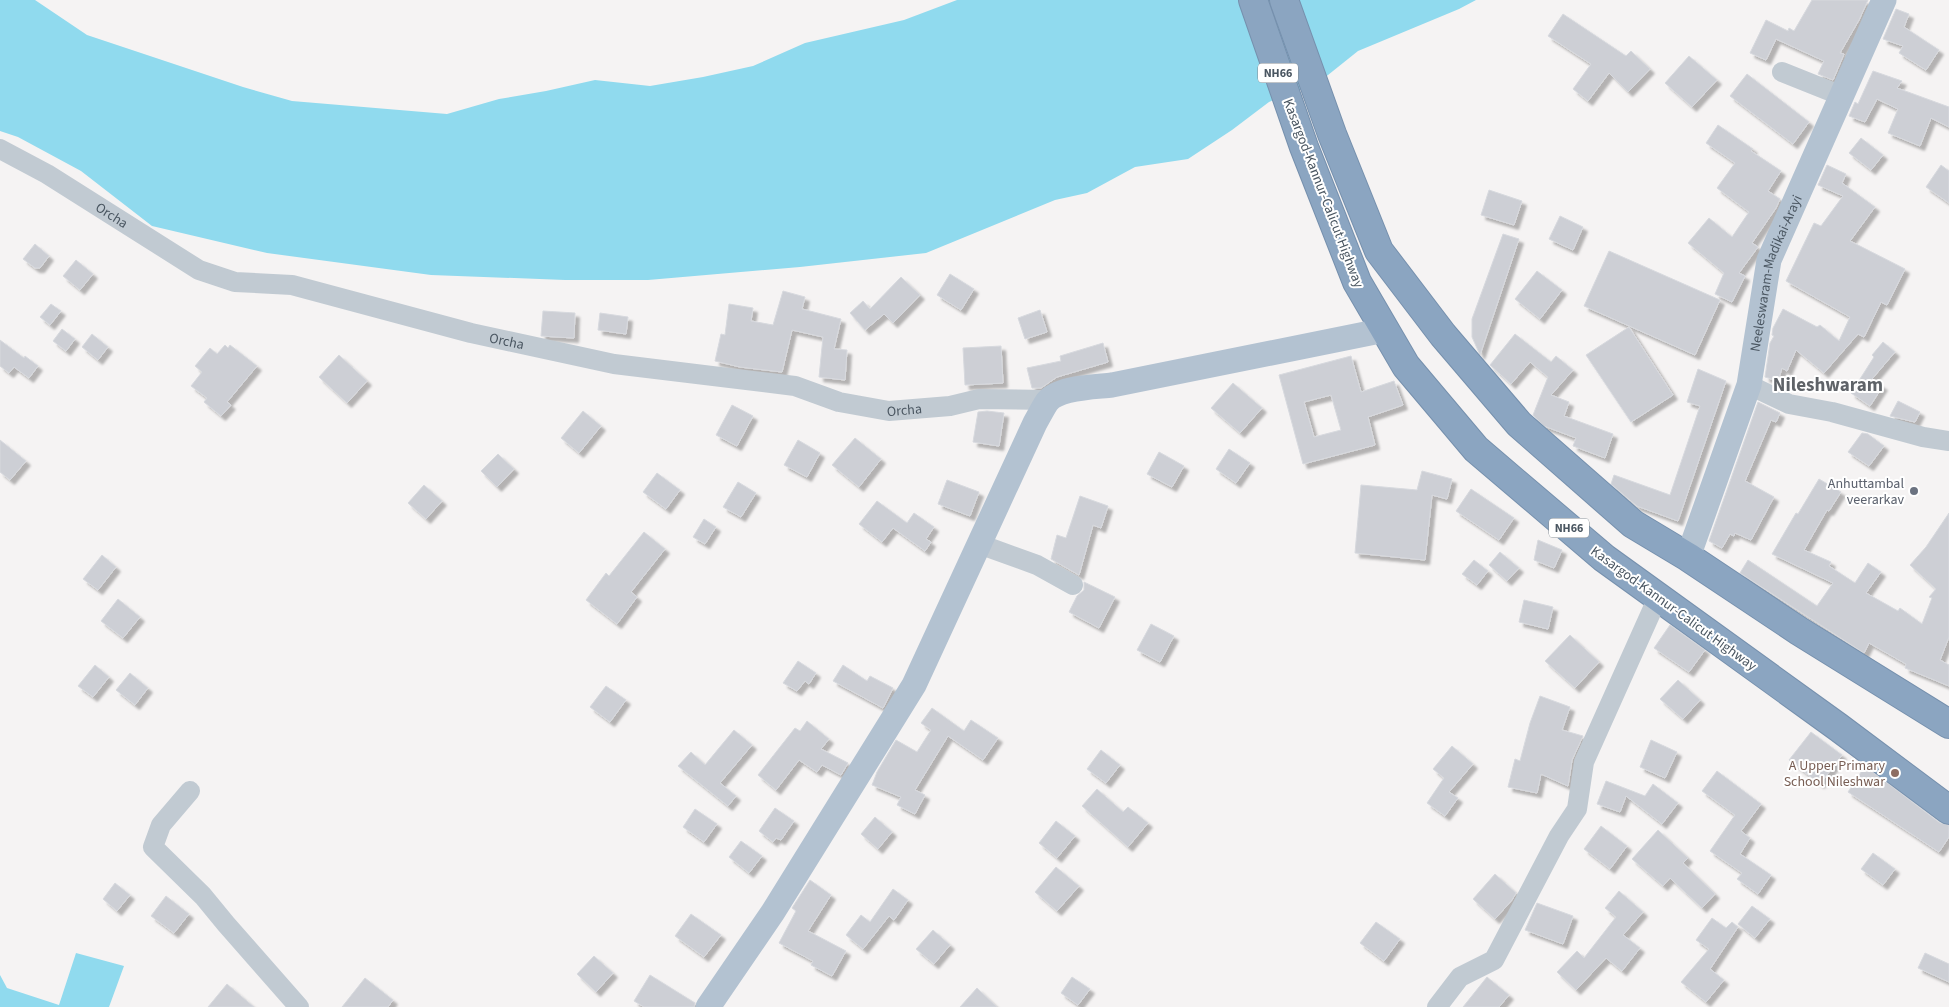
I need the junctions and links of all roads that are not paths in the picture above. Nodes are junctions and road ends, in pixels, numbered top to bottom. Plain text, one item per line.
1 (1252, 0) edge
2 (1284, 0) edge
3 (1884, 0) edge
4 (1782, 72) dead end
5 (1842, 96) junction
6 (0, 149) edge
7 (1385, 330) junction
8 (1749, 385) junction
9 (1048, 400) junction
10 (1949, 441) edge
11 (979, 544) junction
12 (1688, 557) junction
13 (1073, 585) dead end
14 (1658, 597) junction
15 (1949, 724) edge
16 (190, 791) dead end
17 (1949, 810) edge
18 (299, 1007) edge
19 (708, 1007) edge
20 (1437, 1007) edge

1 - 7 highway, Kasargod-Kannur-Calicut Highway / NH66
2 - 12 highway, Kasargod-Kannur-Calicut Highway / NH66
3 - 5 main road, Neeleswaram-Madikai-Arayi
4 - 5 street
5 - 8 main road, Neeleswaram-Madikai-Arayi
6 - 9 street, Orcha
7 - 9 main road
7 - 14 highway, Kasargod-Kannur-Calicut Highway / NH66
8 - 10 street
8 - 12 main road, Neeleswaram-Madikai-Arayi
9 - 11 main road
11 - 13 street
11 - 19 main road
12 - 15 highway, Kasargod-Kannur-Calicut Highway / NH66
14 - 17 highway, Kasargod-Kannur-Calicut Highway / NH66
14 - 20 street
16 - 18 street

